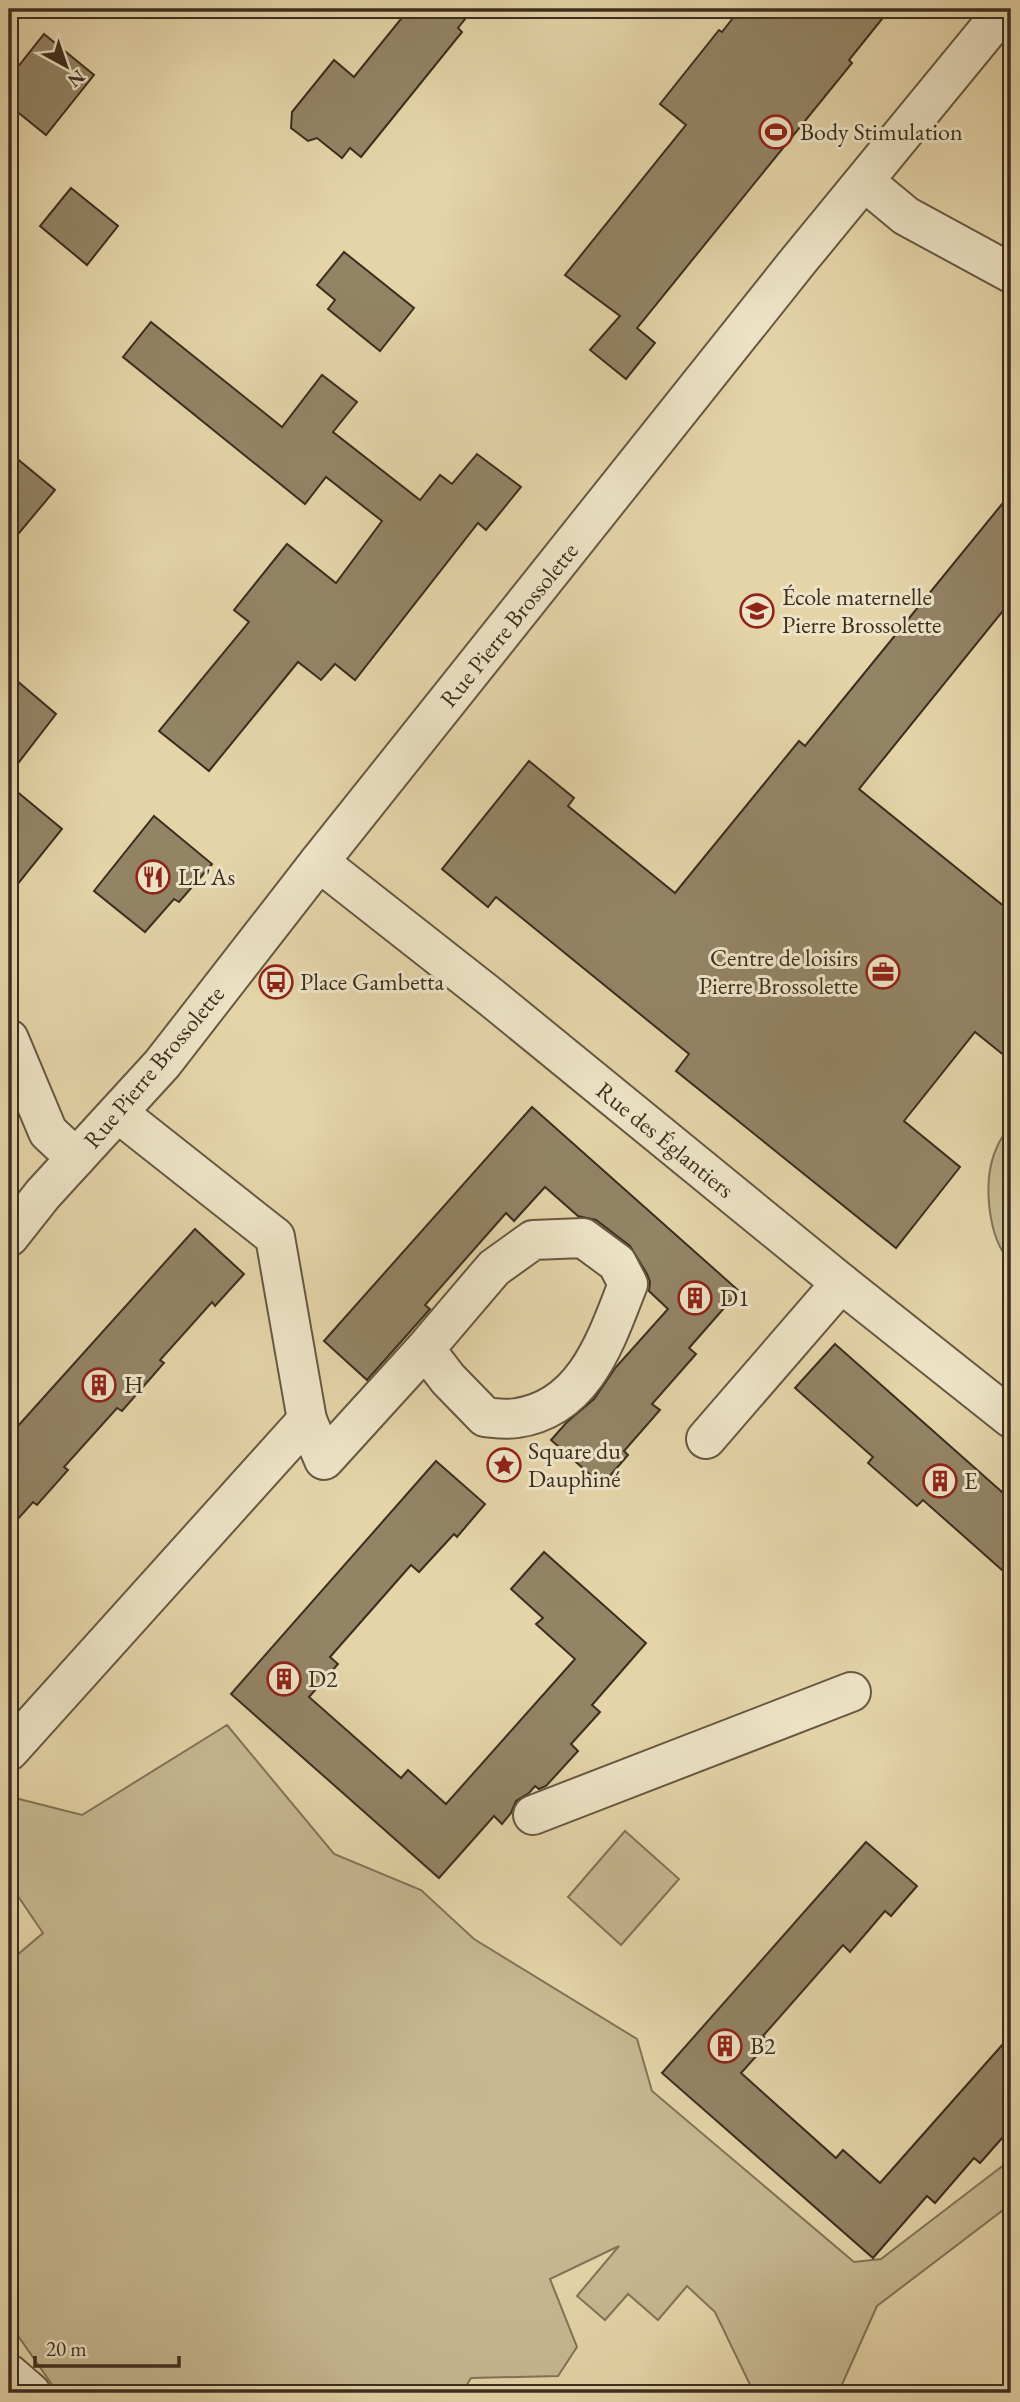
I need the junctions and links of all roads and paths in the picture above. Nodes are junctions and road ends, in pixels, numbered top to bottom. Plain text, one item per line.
1 (1005, 9) edge
2 (866, 182) junction
3 (1011, 273) edge
4 (319, 862) junction
5 (9, 1039) edge
6 (118, 1113) junction
7 (76, 1158) junction
8 (9, 1237) edge
9 (841, 1283) junction
10 (425, 1349) junction
11 (1011, 1418) edge
12 (307, 1420) junction
13 (706, 1440) dead end
14 (851, 1692) dead end
15 (9, 1751) edge
16 (533, 1815) dead end
17 (9, 2374) edge
18 (31, 2393) edge

1 - 2 street, Rue Pierre Brossolette
2 - 3 street
2 - 4 street, Rue Pierre Brossolette
4 - 6 street, Rue Pierre Brossolette
4 - 9 street, Rue des Églantiers
5 - 7 street
6 - 7 street, Rue Pierre Brossolette
6 - 12 street
7 - 8 street, Rue Pierre Brossolette
9 - 11 street, Rue des Églantiers
9 - 13 street
10 - 10 street
10 - 12 street
12 - 15 street
14 - 16 street
17 - 18 street

